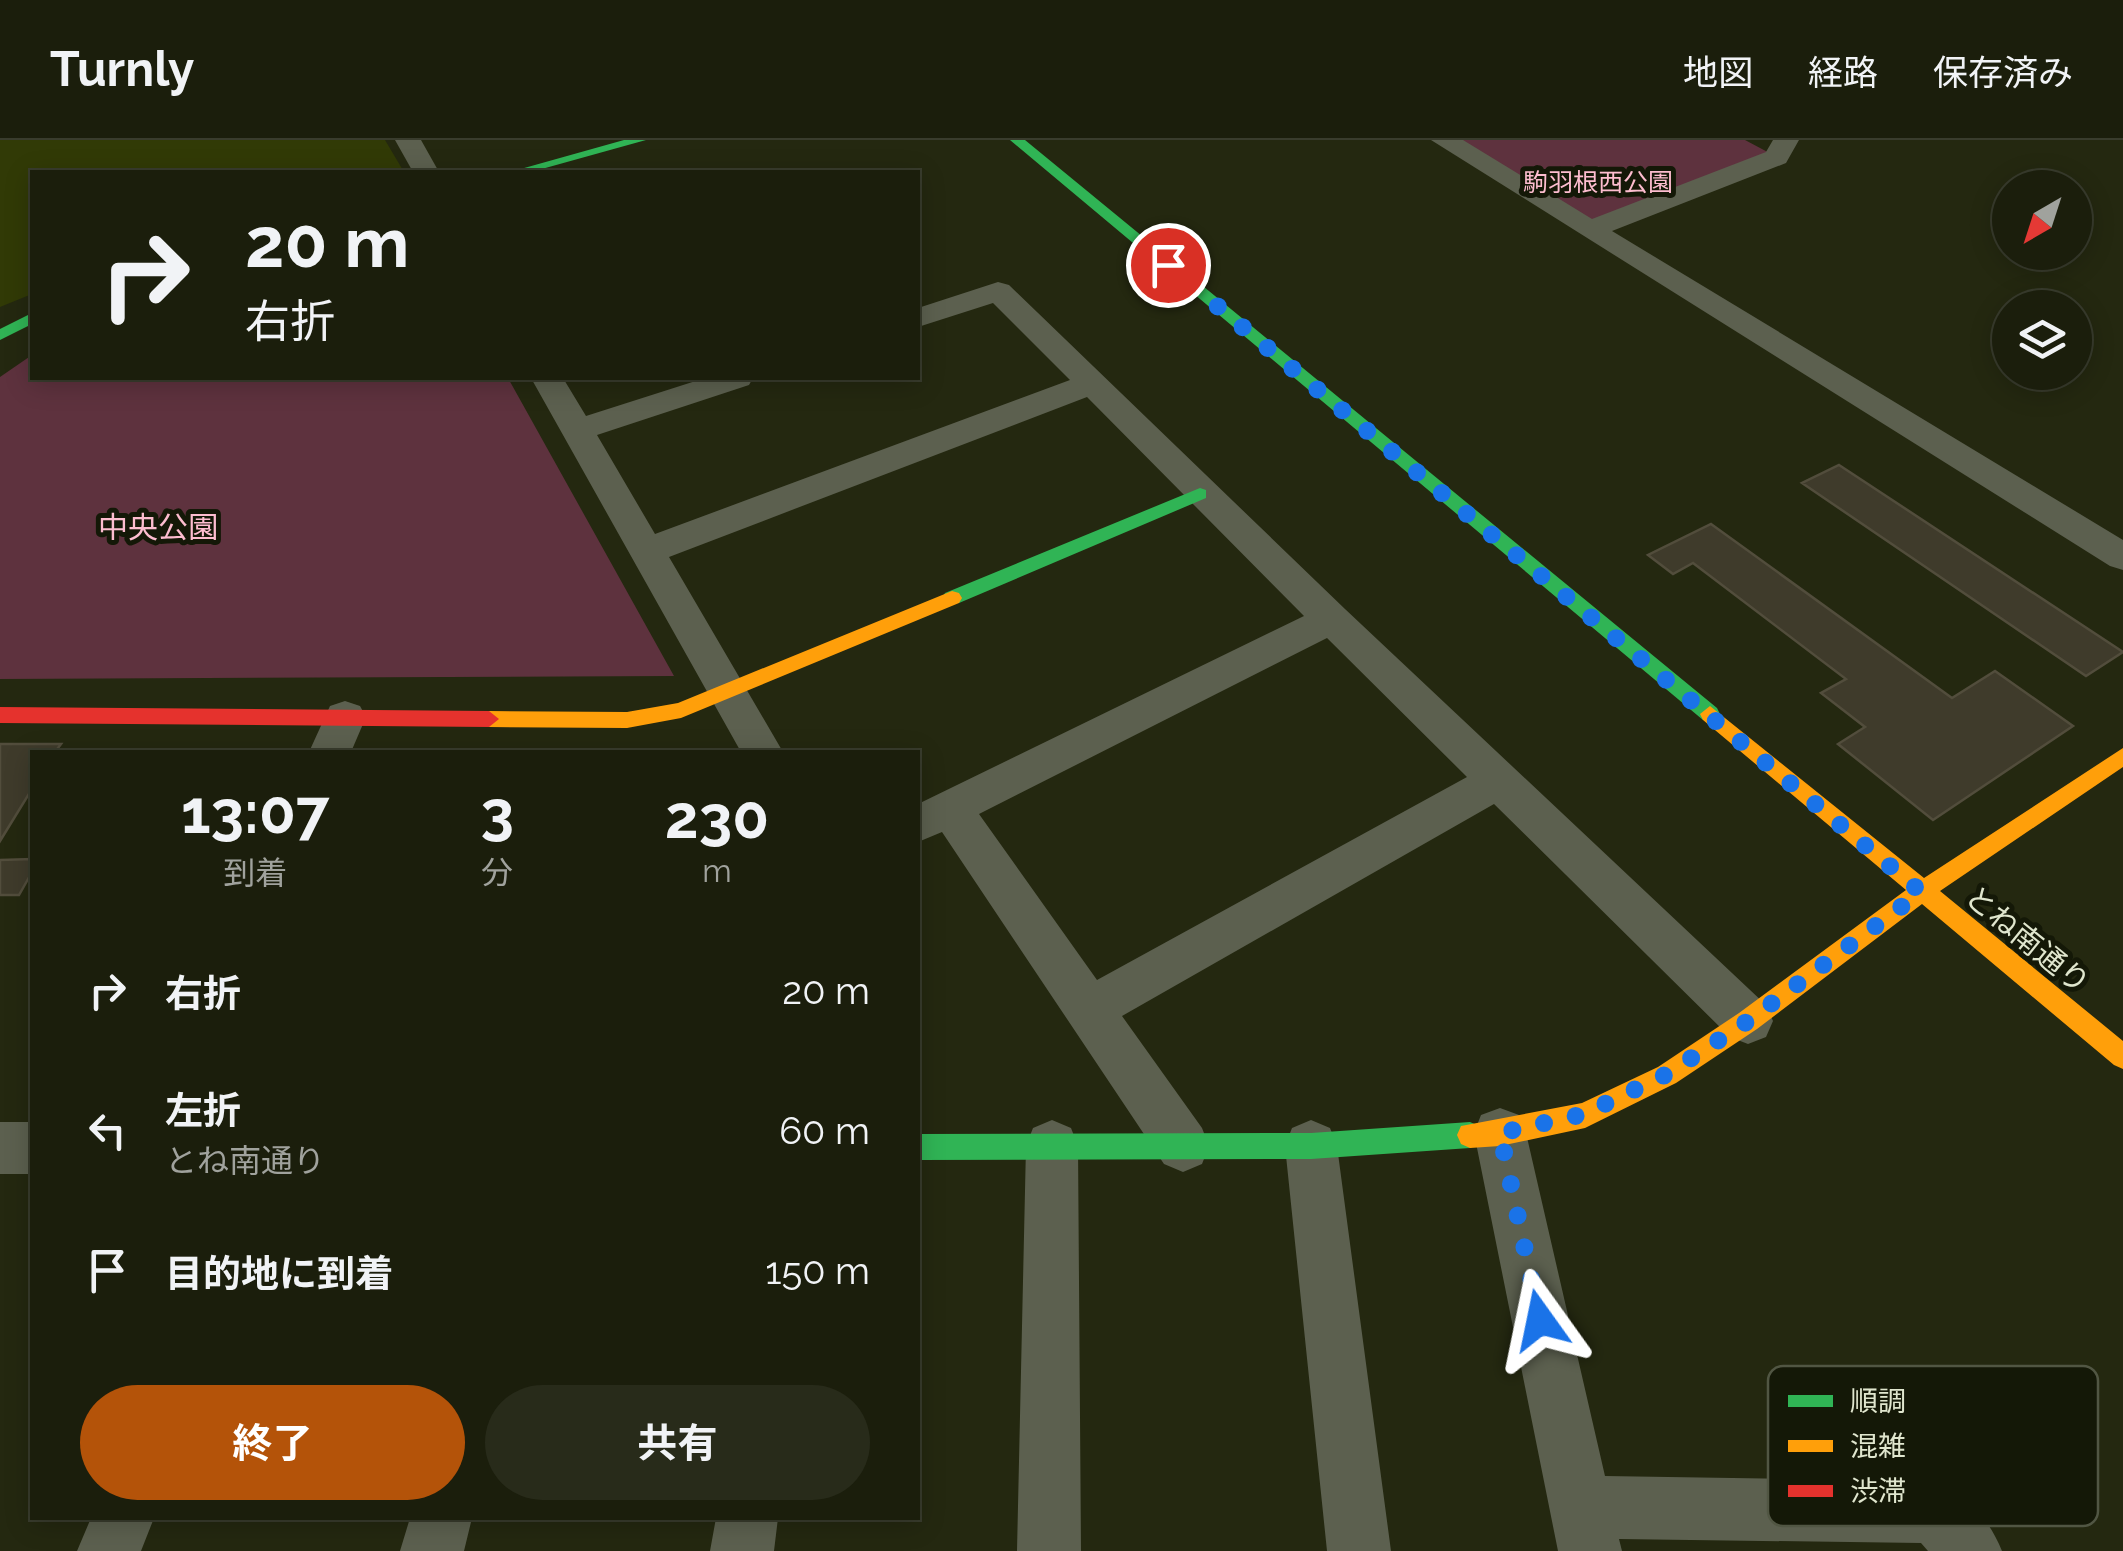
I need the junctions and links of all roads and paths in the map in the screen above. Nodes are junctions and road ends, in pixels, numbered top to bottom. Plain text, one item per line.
1 (408, 140) edge
2 (639, 140) edge
3 (1017, 140) edge
4 (1444, 140) edge
5 (1745, 140) edge
6 (1782, 148) edge
7 (425, 170) edge
8 (524, 170) edge
9 (1591, 229) junction
10 (920, 317) edge
11 (30, 319) edge
12 (0, 335) edge
13 (548, 380) edge
14 (731, 380) edge
15 (1091, 384) junction
16 (578, 430) junction
17 (1200, 494) junction
18 (645, 552) junction
19 (2123, 556) edge
20 (1331, 619) junction
21 (730, 691) junction
22 (0, 714) edge
23 (337, 735) edge
24 (761, 750) edge
25 (2123, 756) edge
26 (1498, 781) junction
27 (934, 816) edge
28 (1921, 892) junction
29 (1090, 1009) junction
30 (1748, 1021) junction
31 (2123, 1057) edge
32 (1500, 1133) junction
33 (1052, 1146) junction
34 (1183, 1146) junction
35 (1311, 1146) junction
36 (920, 1147) edge
37 (0, 1148) edge
38 (30, 1148) edge
39 (121, 1520) edge
40 (440, 1520) edge
41 (747, 1520) edge
42 (1768, 1520) edge
43 (1948, 1526) edge
44 (1585, 1529) edge
45 (109, 1551) edge
46 (432, 1551) edge
47 (742, 1551) edge
48 (1050, 1551) edge
49 (1359, 1551) edge
50 (1970, 1551) edge

1 - 7 street
2 - 8 street
3 - 28 street, とね南通り
4 - 9 street
5 - 6 street
6 - 9 street
9 - 19 street
10 - 15 street
11 - 12 street
13 - 16 street
14 - 16 street
15 - 17 street
15 - 18 street
16 - 18 street
17 - 20 street
17 - 21 street
18 - 21 street
20 - 26 street
20 - 27 street
21 - 23 street
21 - 24 street
22 - 23 street
25 - 28 street
26 - 29 street
26 - 30 street
27 - 29 street
28 - 30 street
28 - 31 street, とね南通り
29 - 34 street
30 - 32 street
32 - 35 street
32 - 44 street
33 - 34 street
33 - 36 street
33 - 48 street
34 - 35 street
35 - 49 street
37 - 38 street
39 - 45 street
40 - 46 street
41 - 47 street
42 - 44 street
43 - 50 street

